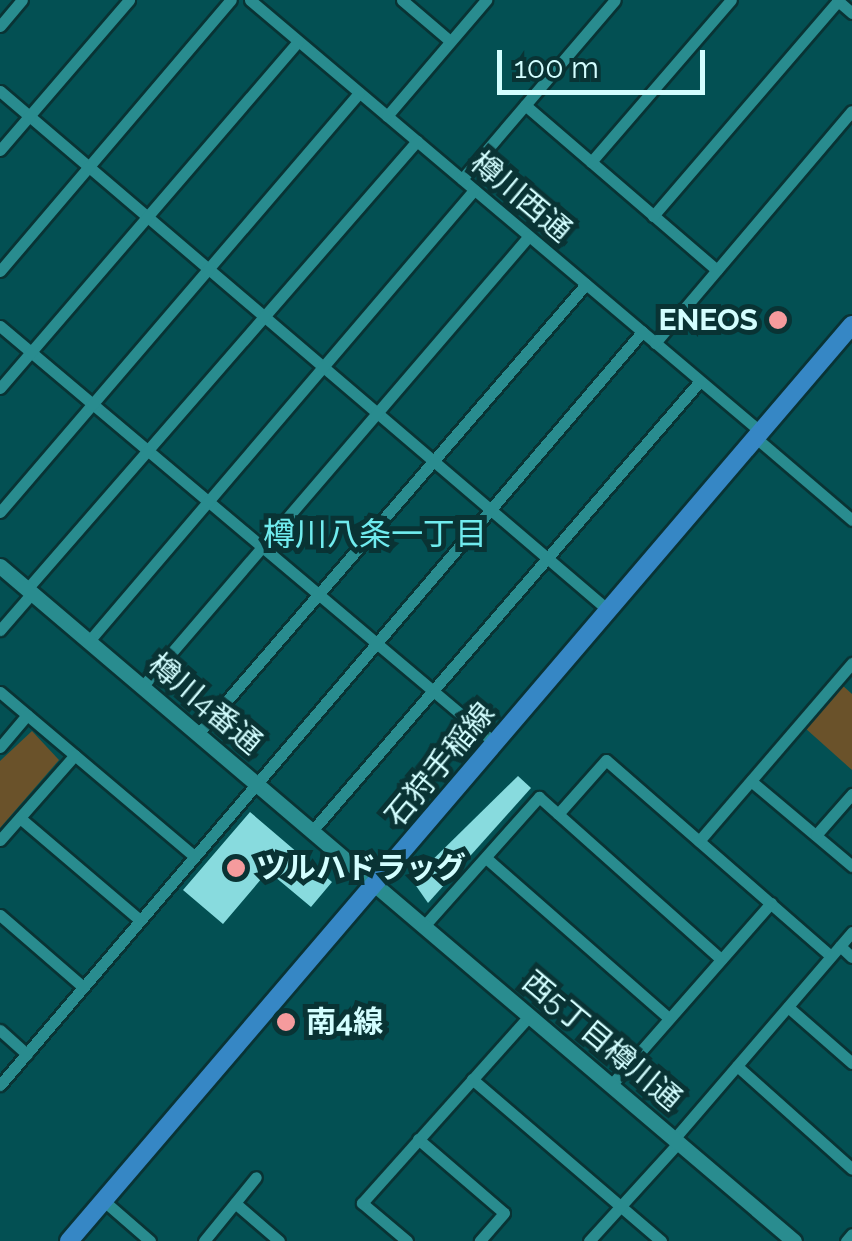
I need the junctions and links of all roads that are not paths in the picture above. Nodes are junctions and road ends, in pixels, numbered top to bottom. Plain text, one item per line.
1 (22, 0) edge
2 (129, 0) edge
3 (231, 0) edge
4 (250, 0) edge
5 (402, 0) edge
6 (486, 0) edge
7 (615, 0) edge
8 (731, 0) edge
9 (837, 0) edge
10 (852, 13) edge
11 (0, 26) edge
12 (298, 41) junction
13 (450, 42) junction
14 (0, 91) edge
15 (360, 93) junction
16 (525, 106) junction
17 (852, 112) edge
18 (30, 116) junction
19 (386, 116) junction
20 (417, 141) junction
21 (0, 150) edge
22 (591, 162) junction
23 (90, 167) junction
24 (462, 180) junction
25 (474, 190) junction
26 (146, 215) junction
27 (653, 216) junction
28 (529, 236) junction
29 (208, 268) junction
30 (717, 270) junction
31 (0, 272) edge
32 (586, 284) junction
33 (265, 317) junction
34 (852, 325) edge
35 (0, 326) edge
36 (642, 332) junction
37 (655, 343) junction
38 (31, 352) junction
39 (322, 365) junction
40 (700, 381) junction
41 (0, 388) edge
42 (93, 404) junction
43 (377, 412) junction
44 (758, 435) junction
45 (149, 452) junction
46 (434, 461) junction
47 (207, 500) junction
48 (488, 508) junction
49 (0, 512) edge
50 (852, 520) edge
51 (262, 547) junction
52 (546, 556) junction
53 (0, 566) edge
54 (30, 591) junction
55 (321, 596) junction
56 (608, 610) junction
57 (0, 630) edge
58 (89, 641) junction
59 (377, 643) junction
60 (852, 663) edge
61 (142, 687) junction
62 (432, 690) junction
63 (0, 692) edge
64 (27, 715) junction
65 (198, 734) junction
66 (495, 743) junction
67 (0, 747) edge
68 (74, 755) junction
69 (751, 781) junction
70 (256, 783) junction
71 (852, 794) edge
72 (558, 814) junction
73 (20, 818) junction
74 (312, 831) junction
75 (816, 835) junction
76 (0, 840) edge
77 (699, 841) junction
78 (194, 856) junction
79 (486, 858) junction
80 (852, 866) edge
81 (375, 884) junction
82 (770, 903) junction
83 (0, 915) edge
84 (140, 920) junction
85 (424, 926) junction
86 (852, 932) edge
87 (836, 951) junction
88 (852, 957) edge
89 (721, 959) junction
90 (83, 987) junction
91 (788, 1007) junction
92 (529, 1016) junction
93 (669, 1018) junction
94 (0, 1030) edge
95 (27, 1054) junction
96 (852, 1063) edge
97 (736, 1066) junction
98 (472, 1079) junction
99 (612, 1084) junction
100 (0, 1085) edge
101 (418, 1139) junction
102 (676, 1140) junction
103 (852, 1170) edge
104 (256, 1178) dead end
105 (104, 1201) junction
106 (235, 1203) junction
107 (620, 1206) junction
108 (852, 1234) edge
109 (70, 1241) edge
110 (150, 1241) edge
111 (204, 1241) edge
112 (279, 1241) edge
113 (407, 1241) edge
114 (480, 1241) edge
115 (589, 1241) edge
116 (661, 1241) edge
117 (794, 1241) edge
118 (846, 1241) edge

1 - 11 street
2 - 18 street
3 - 23 street
4 - 12 street, 樽川西通
5 - 13 street
6 - 13 street
7 - 16 street
8 - 22 street
9 - 10 street
9 - 27 street
12 - 15 street, 樽川西通
12 - 26 street
13 - 19 street
14 - 18 street
15 - 19 street, 樽川西通
15 - 29 street
16 - 22 street
16 - 24 street
17 - 30 street
18 - 21 street
18 - 23 street
19 - 20 street, 樽川西通
20 - 24 street, 樽川西通
20 - 33 street
22 - 27 street
23 - 26 street
23 - 31 street
24 - 25 street, 樽川西通
25 - 28 street, 樽川西通
25 - 39 street
26 - 29 street
26 - 38 street
27 - 30 street
28 - 32 street, 樽川西通
28 - 43 street
29 - 33 street
29 - 42 street
30 - 37 street
32 - 36 street, 樽川西通
32 - 46 street
33 - 39 street
33 - 45 street
34 - 44 main road, 石狩手稲線
35 - 38 street
36 - 37 street, 樽川西通
36 - 48 street
37 - 40 street, 樽川西通
38 - 41 street
38 - 42 street
39 - 43 street
39 - 47 street
40 - 44 street, 樽川西通
40 - 52 street
42 - 45 street
42 - 49 street
43 - 46 street
43 - 51 street
44 - 50 street, 樽川西通
44 - 56 main road, 石狩手稲線
45 - 47 street
45 - 54 street
46 - 48 street
46 - 55 street
47 - 51 street
47 - 58 street
48 - 52 street
48 - 59 street
51 - 55 street
51 - 61 street
52 - 56 street
52 - 62 street
53 - 54 main road, 樽川4番通
54 - 57 street
54 - 58 main road, 樽川4番通
55 - 59 street
55 - 65 street
56 - 66 main road, 石狩手稲線
58 - 61 main road, 樽川4番通
59 - 62 street
59 - 70 street
60 - 69 street
61 - 65 main road, 樽川4番通
62 - 66 street
62 - 74 street
63 - 64 street
64 - 67 street
64 - 68 street
65 - 70 main road, 樽川4番通
66 - 81 main road, 石狩手稲線
68 - 73 street
68 - 78 street
69 - 75 street
69 - 77 street
70 - 74 main road, 樽川4番通
70 - 78 street
71 - 75 street
72 - 77 street
72 - 79 street
72 - 89 street
73 - 76 street
73 - 84 street
74 - 81 main road, 樽川4番通
75 - 80 street
77 - 82 street
78 - 84 street
79 - 85 street
79 - 93 street
81 - 85 main road, 西5丁目樽川通
81 - 105 main road, 石狩手稲線
82 - 87 street
82 - 89 street
83 - 90 street
84 - 90 street
85 - 92 main road, 西5丁目樽川通
86 - 87 street
87 - 88 street
87 - 91 street
89 - 93 street
90 - 95 street
91 - 96 street
91 - 97 street
92 - 98 street
92 - 99 main road, 西5丁目樽川通
93 - 99 street
94 - 95 street
95 - 100 street
97 - 102 street
97 - 103 street
98 - 101 street
98 - 107 street
99 - 102 main road, 西5丁目樽川通
101 - 113 street
101 - 114 street
102 - 107 street
102 - 117 main road, 西5丁目樽川通
104 - 106 street
105 - 109 main road, 石狩手稲線
105 - 110 street
106 - 111 street
106 - 112 street
107 - 115 street
107 - 116 street
108 - 118 street

